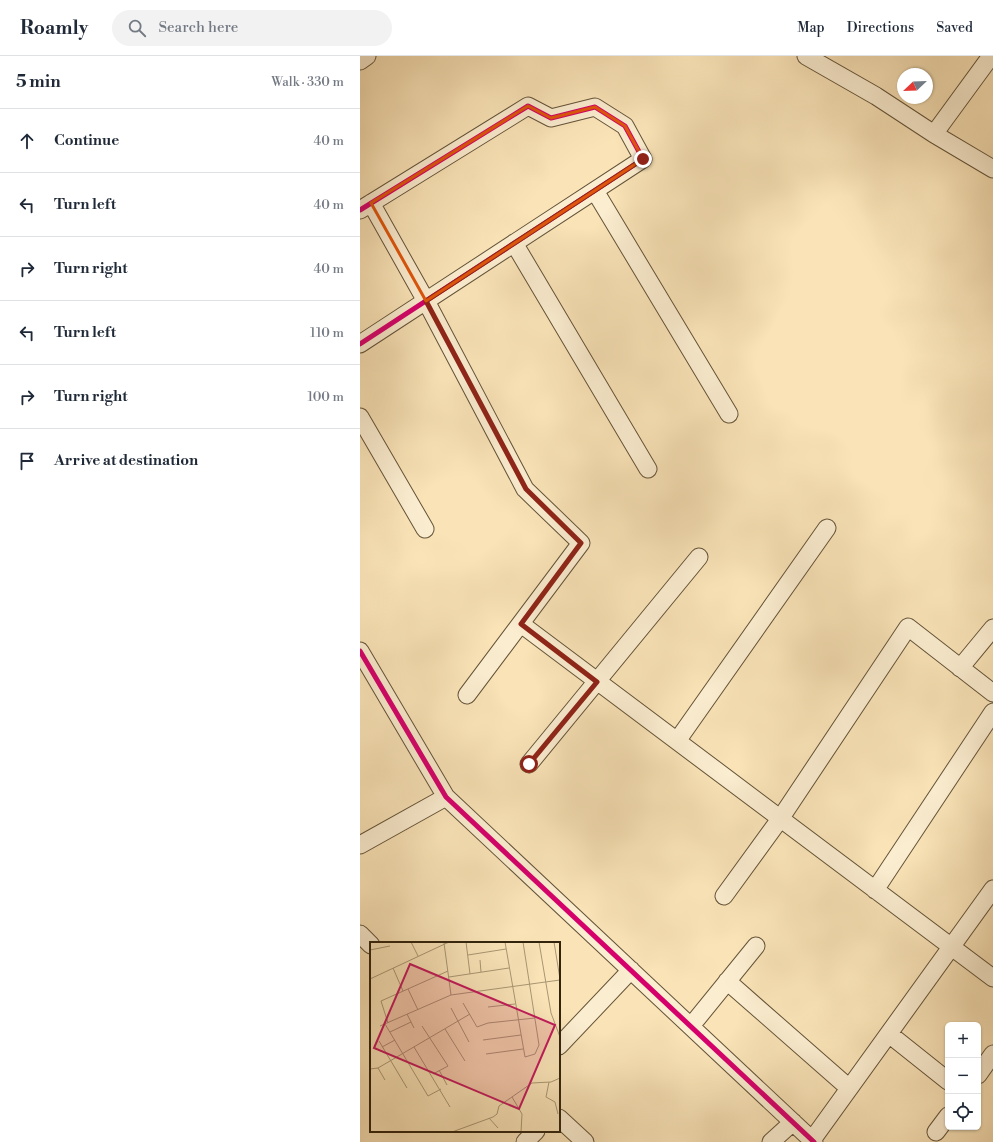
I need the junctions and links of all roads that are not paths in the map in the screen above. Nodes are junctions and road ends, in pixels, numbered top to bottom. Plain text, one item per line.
1 (367, 56) edge
2 (806, 56) edge
3 (991, 56) edge
4 (360, 61) edge
5 (934, 134) junction
6 (993, 169) edge
7 (595, 190) junction
8 (366, 206) edge
9 (514, 243) junction
10 (426, 301) junction
11 (360, 344) edge
12 (729, 414) dead end
13 (360, 417) edge
14 (648, 469) dead end
15 (827, 528) dead end
16 (425, 529) dead end
17 (699, 557) dead end
18 (521, 624) junction
19 (993, 628) edge
20 (360, 651) edge
21 (960, 668) junction
22 (597, 682) junction
23 (993, 693) edge
24 (467, 695) dead end
25 (993, 712) edge
26 (677, 741) junction
27 (529, 764) dead end
28 (446, 797) junction
29 (780, 819) junction
30 (360, 845) edge
31 (993, 888) edge
32 (875, 890) junction
33 (724, 896) dead end
34 (360, 934) edge
35 (370, 944) edge
36 (756, 946) dead end
37 (951, 947) junction
38 (631, 970) junction
39 (993, 978) edge
40 (727, 981) junction
41 (691, 1026) junction
42 (889, 1034) junction
43 (560, 1045) edge
44 (993, 1054) edge
45 (981, 1071) edge
46 (945, 1079) edge
47 (849, 1088) junction
48 (560, 1119) edge
49 (945, 1120) edge
50 (793, 1122) junction
51 (535, 1132) edge
52 (936, 1132) dead end
53 (813, 1141) edge
54 (525, 1142) edge
55 (585, 1142) edge
56 (771, 1142) edge

1 - 4 street
2 - 5 street
3 - 5 street
5 - 6 street
7 - 8 street
7 - 9 street
7 - 12 street
8 - 10 street
9 - 10 street
9 - 14 street
10 - 11 street
10 - 18 street
13 - 16 street
15 - 26 street
17 - 22 street
18 - 22 street
18 - 24 street
19 - 21 street
20 - 28 street
21 - 23 street
21 - 29 street
22 - 26 street
22 - 27 street
25 - 32 street
26 - 29 street
28 - 30 street
28 - 38 street
29 - 32 street
29 - 33 street
31 - 37 street
32 - 37 street
34 - 35 street
36 - 40 street
37 - 39 street
37 - 42 street
38 - 41 street
38 - 43 street
40 - 41 street
40 - 47 street
41 - 50 street
42 - 46 street
42 - 47 street
44 - 45 street
47 - 53 street
48 - 55 street
49 - 52 street
50 - 53 street
50 - 56 street
51 - 54 street

